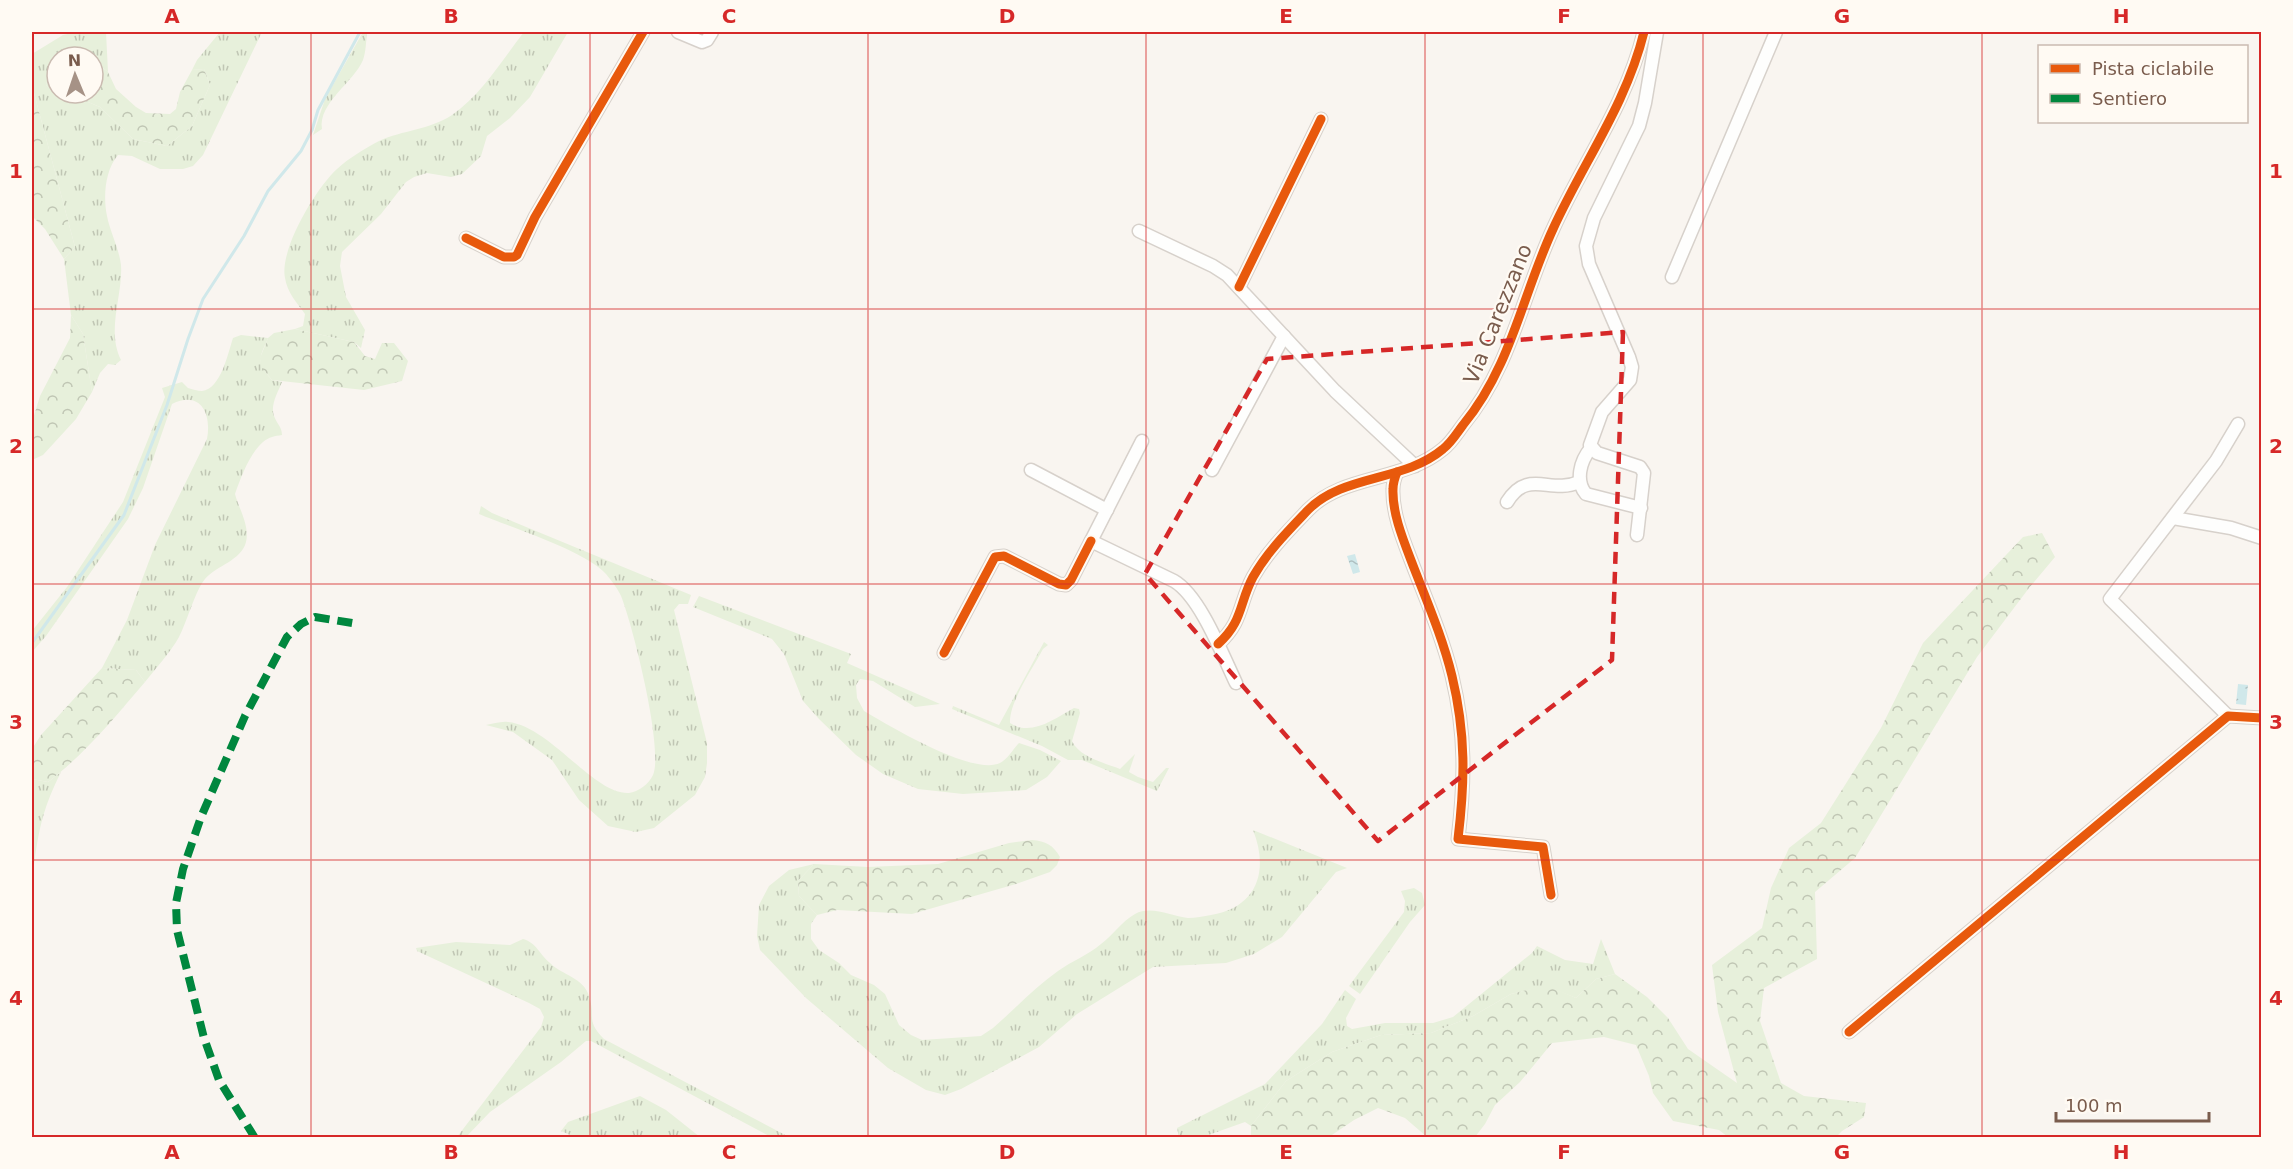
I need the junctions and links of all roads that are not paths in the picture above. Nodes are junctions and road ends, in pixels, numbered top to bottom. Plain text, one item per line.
1 (643, 32) edge
2 (678, 32) edge
3 (712, 32) edge
4 (1644, 32) edge
5 (1657, 32) edge
6 (1776, 32) edge
7 (1321, 119) dead end
8 (1138, 231) dead end
9 (466, 238) dead end
10 (1672, 277) dead end
11 (1239, 287) junction
12 (1284, 336) junction
13 (2238, 424) dead end
14 (1142, 441) dead end
15 (1591, 448) junction
16 (1415, 466) junction
17 (1031, 470) dead end
18 (1212, 470) dead end
19 (1397, 472) junction
20 (1579, 482) junction
21 (1507, 502) dead end
22 (1641, 508) junction
23 (1107, 510) junction
24 (2173, 518) junction
25 (1637, 535) dead end
26 (2262, 538) edge
27 (1091, 540) junction
28 (1218, 644) junction
29 (944, 653) dead end
30 (1236, 683) dead end
31 (2228, 716) junction
32 (2262, 718) edge
33 (1551, 895) dead end
34 (1849, 1032) dead end

1 - 9 street
2 - 3 street
4 - 16 street, Via Carezzano
5 - 15 street
6 - 10 street
7 - 11 street
8 - 11 street
11 - 12 street
12 - 16 street
12 - 18 street
13 - 24 street
14 - 23 street
15 - 20 street
15 - 22 street
16 - 19 street, Via Carezzano
17 - 23 street
19 - 28 street, Via Carezzano
19 - 33 street
20 - 21 street
20 - 22 street
22 - 25 street
23 - 27 street
24 - 26 street
24 - 31 street
27 - 28 street
27 - 29 street
28 - 30 street
31 - 32 street
31 - 34 street

